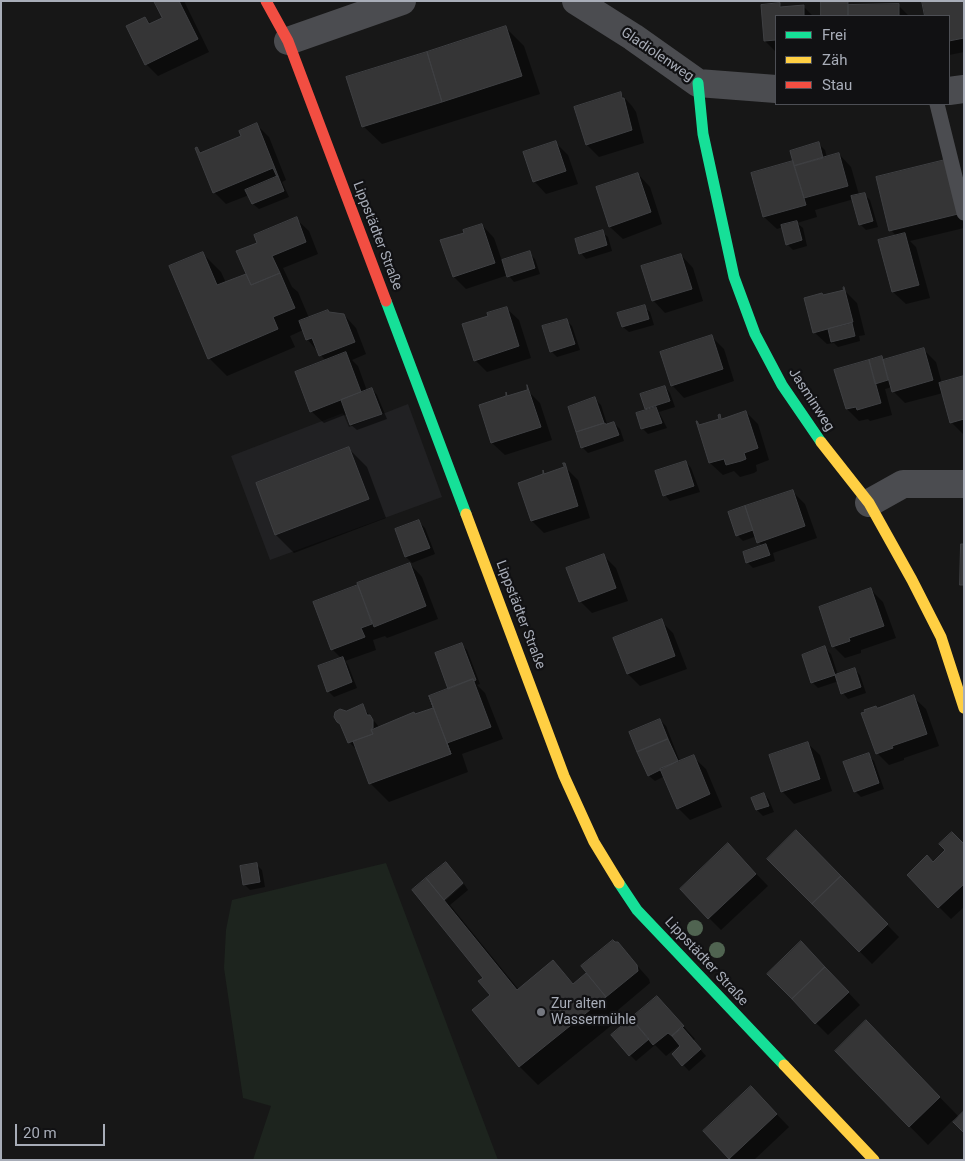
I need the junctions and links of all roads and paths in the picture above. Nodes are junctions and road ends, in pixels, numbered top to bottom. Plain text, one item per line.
1 (266, 1) edge
2 (402, 1) edge
3 (576, 1) edge
4 (288, 41) junction
5 (698, 83) junction
6 (775, 89) edge
7 (964, 89) edge
8 (950, 91) edge
9 (937, 105) edge
10 (964, 213) edge
11 (964, 484) edge
12 (869, 504) junction
13 (964, 708) edge
14 (874, 1160) edge

1 - 4 street, Lippstädter Straße
2 - 4 street
3 - 5 street, Gladiolenweg
4 - 14 street, Lippstädter Straße
5 - 6 street, Gladiolenweg
5 - 12 street, Jasminweg
7 - 8 street
9 - 10 lane
11 - 12 street
12 - 13 street, Jasminweg

